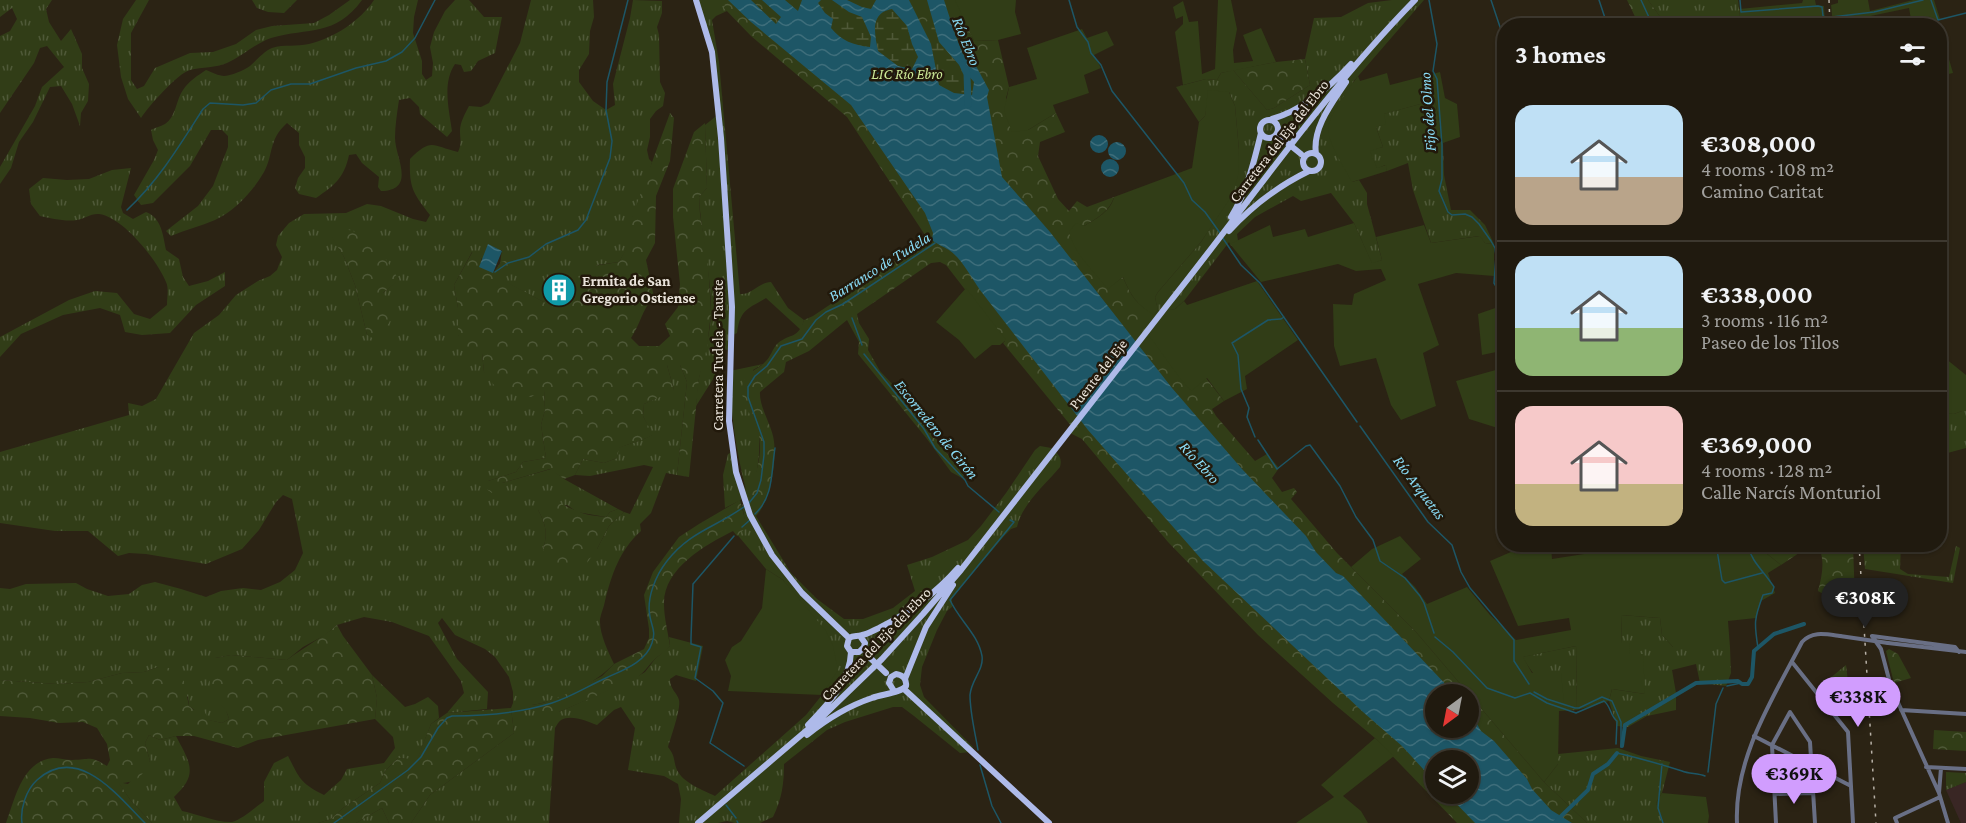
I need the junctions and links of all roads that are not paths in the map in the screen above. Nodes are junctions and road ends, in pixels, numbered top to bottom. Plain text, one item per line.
1 (696, 0) edge
2 (1414, 2) edge
3 (1386, 31) junction
4 (1272, 119) junction
5 (1261, 133) junction
6 (1279, 136) junction
7 (1316, 154) junction
8 (1303, 155) junction
9 (1309, 171) junction
10 (1199, 266) junction
11 (1184, 284) junction
12 (1169, 303) joint
13 (1047, 459) joint
14 (1010, 507) junction
15 (990, 532) junction
16 (860, 636) junction
17 (849, 638) junction
18 (851, 652) junction
19 (864, 652) junction
20 (1959, 652) junction
21 (1966, 652) edge
22 (1792, 662) junction
23 (889, 675) junction
24 (905, 679) junction
25 (904, 689) junction
26 (894, 691) junction
27 (1901, 710) junction
28 (1966, 714) edge
29 (1754, 736) junction
30 (1773, 745) junction
31 (767, 764) junction
32 (1811, 765) junction
33 (1926, 767) junction
34 (1941, 768) junction
35 (1966, 769) edge
36 (741, 786) junction
37 (1851, 786) junction
38 (1813, 793) junction
39 (1775, 795) junction
40 (1940, 795) junction
41 (699, 823) edge
42 (1049, 823) edge
43 (1737, 823) edge
44 (1775, 823) edge
45 (1815, 823) edge
46 (1853, 823) edge
47 (1897, 823) edge
48 (1948, 823) edge

1 - 17 main road, Carretera Tudela - Tauste
2 - 3 main road, Carretera del Eje del Ebro
2 - 7 main road
3 - 4 main road
3 - 10 main road, Carretera del Eje del Ebro
4 - 5 main road
4 - 6 main road
5 - 6 main road
5 - 11 main road
6 - 8 main road, bridge
7 - 8 main road
7 - 9 main road
8 - 9 main road
9 - 10 main road
10 - 11 main road, Carretera del Eje del Ebro
11 - 12 main road, Carretera del Eje del Ebro
12 - 13 main road, Puente del Eje
13 - 14 main road, Carretera del Eje del Ebro
14 - 15 main road, Carretera del Eje del Ebro
14 - 24 main road
15 - 16 main road
15 - 31 main road, Carretera del Eje del Ebro
16 - 17 main road
16 - 19 main road
17 - 18 main road
18 - 19 main road
18 - 36 main road
19 - 23 main road, bridge
20 - 21 street
20 - 22 street, bridge
20 - 27 street
22 - 29 street
22 - 37 street
23 - 24 main road
23 - 26 main road
24 - 25 main road
25 - 26 main road
25 - 42 main road
26 - 31 main road
27 - 28 street
27 - 33 street
29 - 30 street
29 - 43 street
30 - 32 street
30 - 32 street
30 - 39 street
31 - 36 main road, Carretera del Eje del Ebro
32 - 37 street
32 - 38 street
33 - 34 street
33 - 40 street
34 - 35 street
34 - 40 street
36 - 41 main road, Carretera del Eje del Ebro
37 - 46 street
38 - 39 street
38 - 45 street
39 - 44 street
40 - 47 street
40 - 48 street

